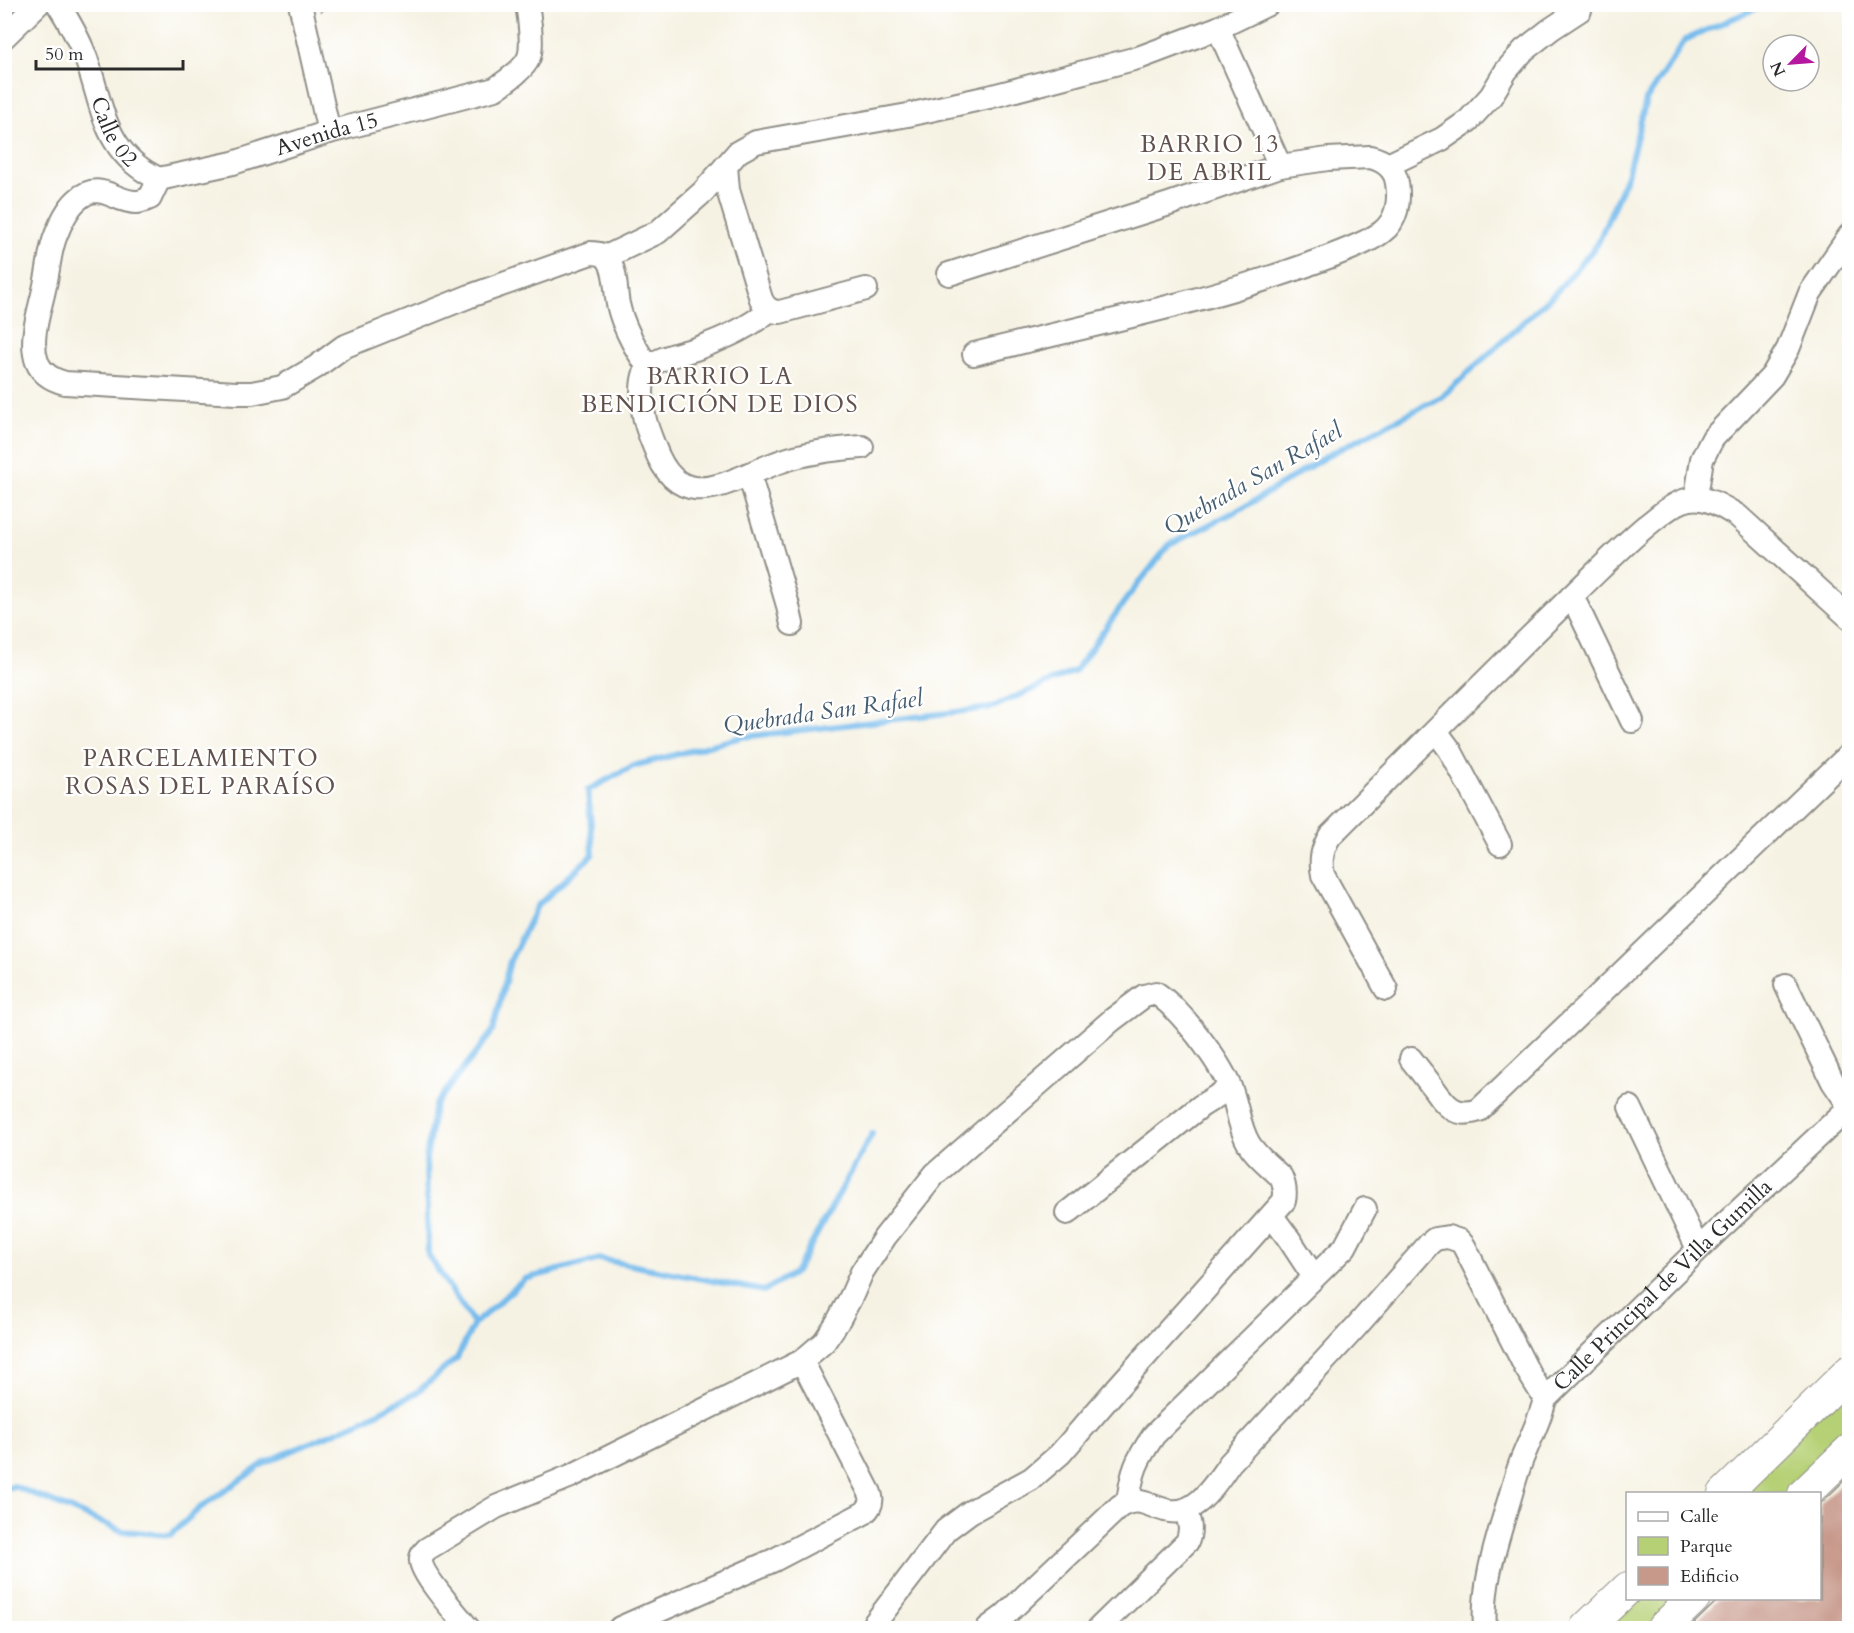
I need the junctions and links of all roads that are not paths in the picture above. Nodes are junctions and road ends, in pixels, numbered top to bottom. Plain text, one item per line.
1 (38, 4) edge
2 (58, 4) edge
3 (300, 4) edge
4 (527, 4) edge
5 (1268, 4) edge
6 (1580, 10) dead end
7 (1218, 28) junction
8 (4, 37) edge
9 (329, 132) junction
10 (1388, 165) junction
11 (726, 166) junction
12 (1280, 166) junction
13 (159, 179) junction
14 (1850, 235) edge
15 (606, 257) junction
16 (949, 274) dead end
17 (866, 289) dead end
18 (770, 310) junction
19 (974, 354) dead end
20 (648, 367) junction
21 (862, 447) dead end
22 (749, 474) junction
23 (1696, 497) junction
24 (1572, 596) junction
25 (1850, 618) edge
26 (792, 624) dead end
27 (1632, 721) dead end
28 (1436, 731) junction
29 (1850, 754) edge
30 (1500, 844) dead end
31 (1786, 985) dead end
32 (1386, 989) dead end
33 (1411, 1059) dead end
34 (1230, 1088) junction
35 (1630, 1107) dead end
36 (1850, 1107) edge
37 (1365, 1209) dead end
38 (1067, 1213) dead end
39 (1272, 1216) junction
40 (1698, 1249) junction
41 (1314, 1277) junction
42 (801, 1361) junction
43 (1850, 1371) edge
44 (1545, 1399) junction
45 (1850, 1450) edge
46 (1726, 1492) edge
47 (1806, 1492) edge
48 (1128, 1502) junction
49 (1185, 1510) junction
50 (1626, 1590) edge
51 (1693, 1600) edge
52 (648, 1623) edge
53 (468, 1629) edge
54 (620, 1629) edge
55 (871, 1629) edge
56 (988, 1629) edge
57 (1099, 1629) edge
58 (1485, 1629) edge
59 (1586, 1629) edge
60 (1663, 1629) edge

1 - 8 street
2 - 13 street, Calle 02
3 - 9 street
4 - 9 street, Avenida 15
5 - 7 street
6 - 10 street
7 - 11 street
7 - 12 street
9 - 13 street, Avenida 15
10 - 12 street
10 - 19 street
11 - 15 street
11 - 18 street
12 - 16 street
13 - 15 street
14 - 23 street
15 - 20 street
17 - 18 street
18 - 20 street
20 - 22 street
21 - 22 street
22 - 26 street
23 - 24 street
23 - 25 street
24 - 27 street
24 - 28 street
28 - 30 street
28 - 32 street
29 - 33 street
31 - 36 street
34 - 38 street
34 - 39 street
34 - 42 street
35 - 40 street
36 - 40 street, Calle Principal de Villa Gumilla
37 - 41 street
39 - 41 street
39 - 55 street
40 - 44 street, Calle Principal de Villa Gumilla
41 - 48 street
42 - 52 street
42 - 53 street
43 - 46 main road
44 - 49 street
44 - 58 street, Calle Principal de Villa Gumilla
45 - 47 main road
48 - 49 street
48 - 56 street
49 - 57 street
50 - 59 main road
51 - 60 main road
52 - 54 street

